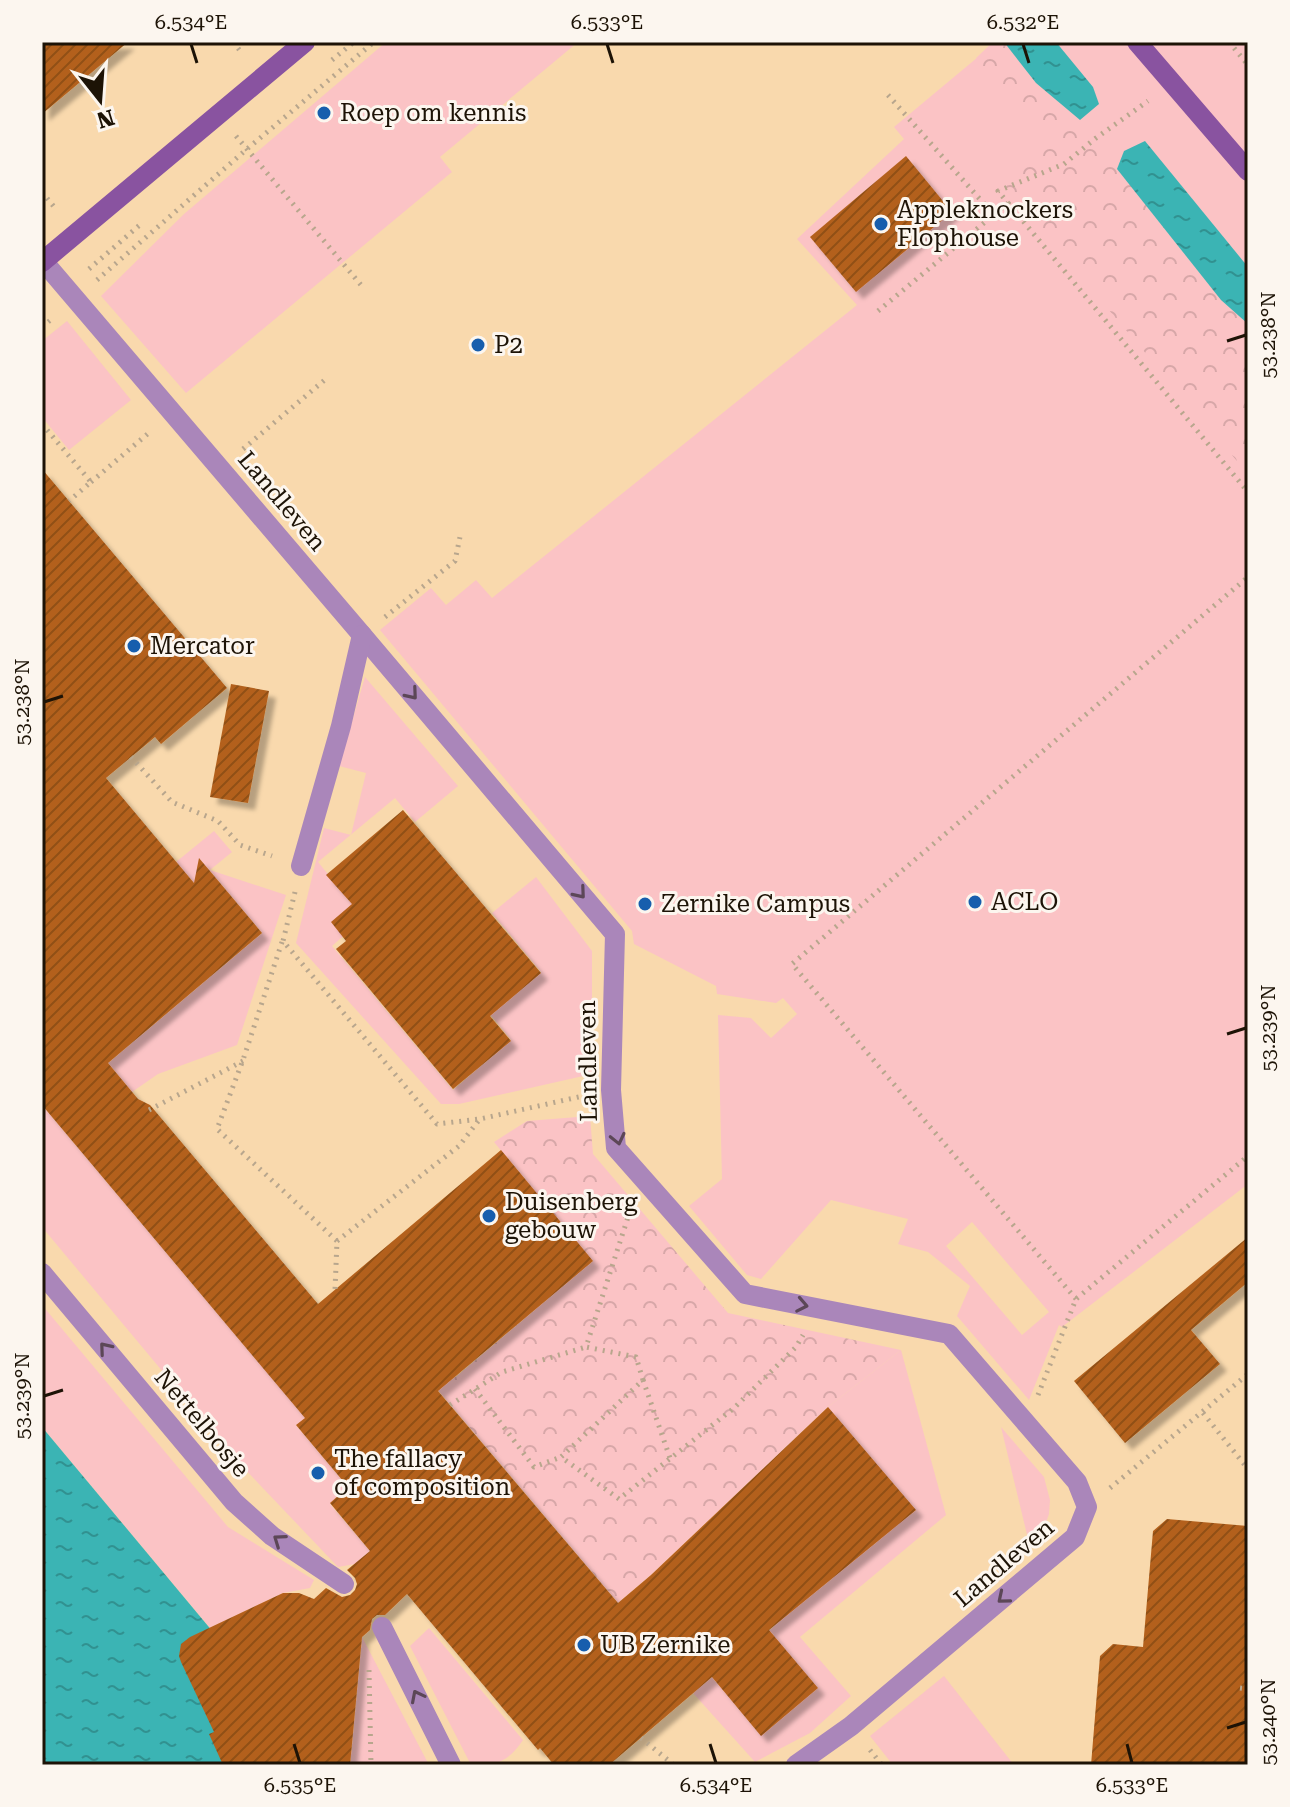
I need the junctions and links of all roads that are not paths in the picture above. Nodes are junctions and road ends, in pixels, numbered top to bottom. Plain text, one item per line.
1 (305, 42) edge
2 (1137, 42) edge
3 (1248, 171) edge
4 (42, 262) edge
5 (362, 635) junction
6 (301, 866) road end
7 (42, 1273) edge
8 (344, 1584) dead end
9 (382, 1627) road end
10 (451, 1765) edge
11 (796, 1765) edge

1 - 4 street
2 - 3 street
4 - 5 lane, Landleven
5 - 6 lane
5 -> 11 lane, Landleven
8 -> 7 lane, Nettelbosje
10 -> 9 lane

